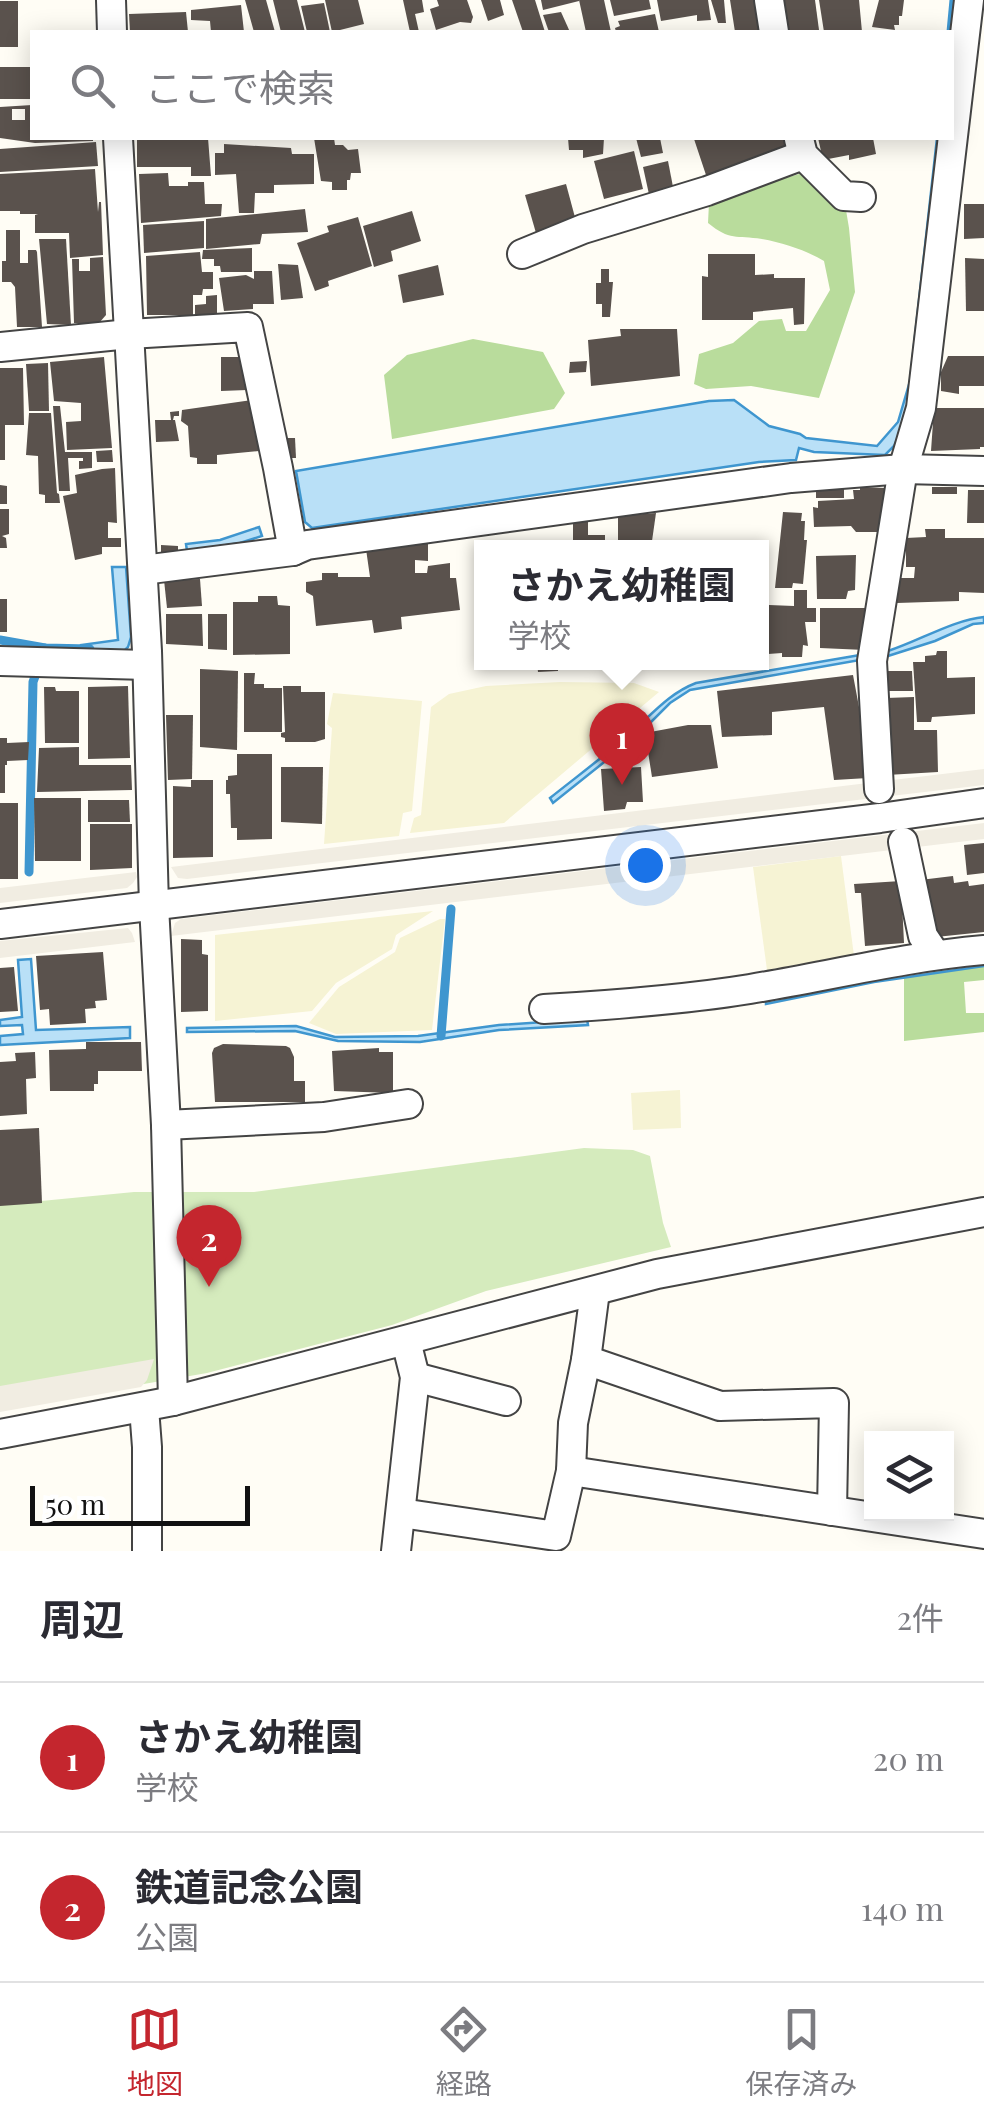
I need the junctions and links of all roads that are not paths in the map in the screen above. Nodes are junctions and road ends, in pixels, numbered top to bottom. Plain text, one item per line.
1 (111, 0) edge
2 (769, 0) edge
3 (970, 0) edge
4 (112, 30) edge
5 (774, 30) edge
6 (954, 133) edge
7 (118, 140) edge
8 (953, 140) edge
9 (801, 146) edge
10 (861, 197) dead end
11 (522, 254) dead end
12 (129, 334) junction
13 (0, 348) edge
14 (903, 469) junction
15 (984, 471) edge
16 (293, 551) junction
17 (143, 570) junction
18 (0, 661) edge
19 (147, 665) junction
20 (879, 789) dead end
21 (984, 803) edge
22 (902, 842) dead end
23 (154, 906) junction
24 (0, 924) edge
25 (984, 950) edge
26 (935, 954) junction
27 (544, 1009) dead end
28 (408, 1104) dead end
29 (166, 1124) junction
30 (984, 1212) edge
31 (595, 1291) junction
32 (406, 1342) junction
33 (586, 1360) junction
34 (415, 1378) junction
35 (173, 1401) junction
36 (506, 1401) dead end
37 (144, 1408) junction
38 (0, 1434) edge
39 (571, 1471) junction
40 (832, 1511) junction
41 (401, 1513) junction
42 (984, 1534) edge
43 (146, 1551) edge
44 (396, 1551) edge

1 - 4 street
2 - 5 street
3 - 6 street
7 - 12 street
8 - 14 street
9 - 10 street
9 - 11 street
12 - 13 street
12 - 16 street
12 - 17 street
14 - 15 street
14 - 16 street
14 - 20 street
16 - 17 street
17 - 19 street
18 - 19 street
19 - 23 street
21 - 23 street
22 - 26 street
23 - 24 street
23 - 29 street
25 - 26 street
26 - 27 street
28 - 29 street
29 - 35 street
30 - 31 street
31 - 32 street
31 - 33 street
32 - 34 street
32 - 35 street
33 - 39 street
33 - 40 street
34 - 36 street
34 - 41 street
35 - 37 street
37 - 38 street
37 - 43 street
39 - 40 street
39 - 41 street
40 - 42 street
41 - 44 street

